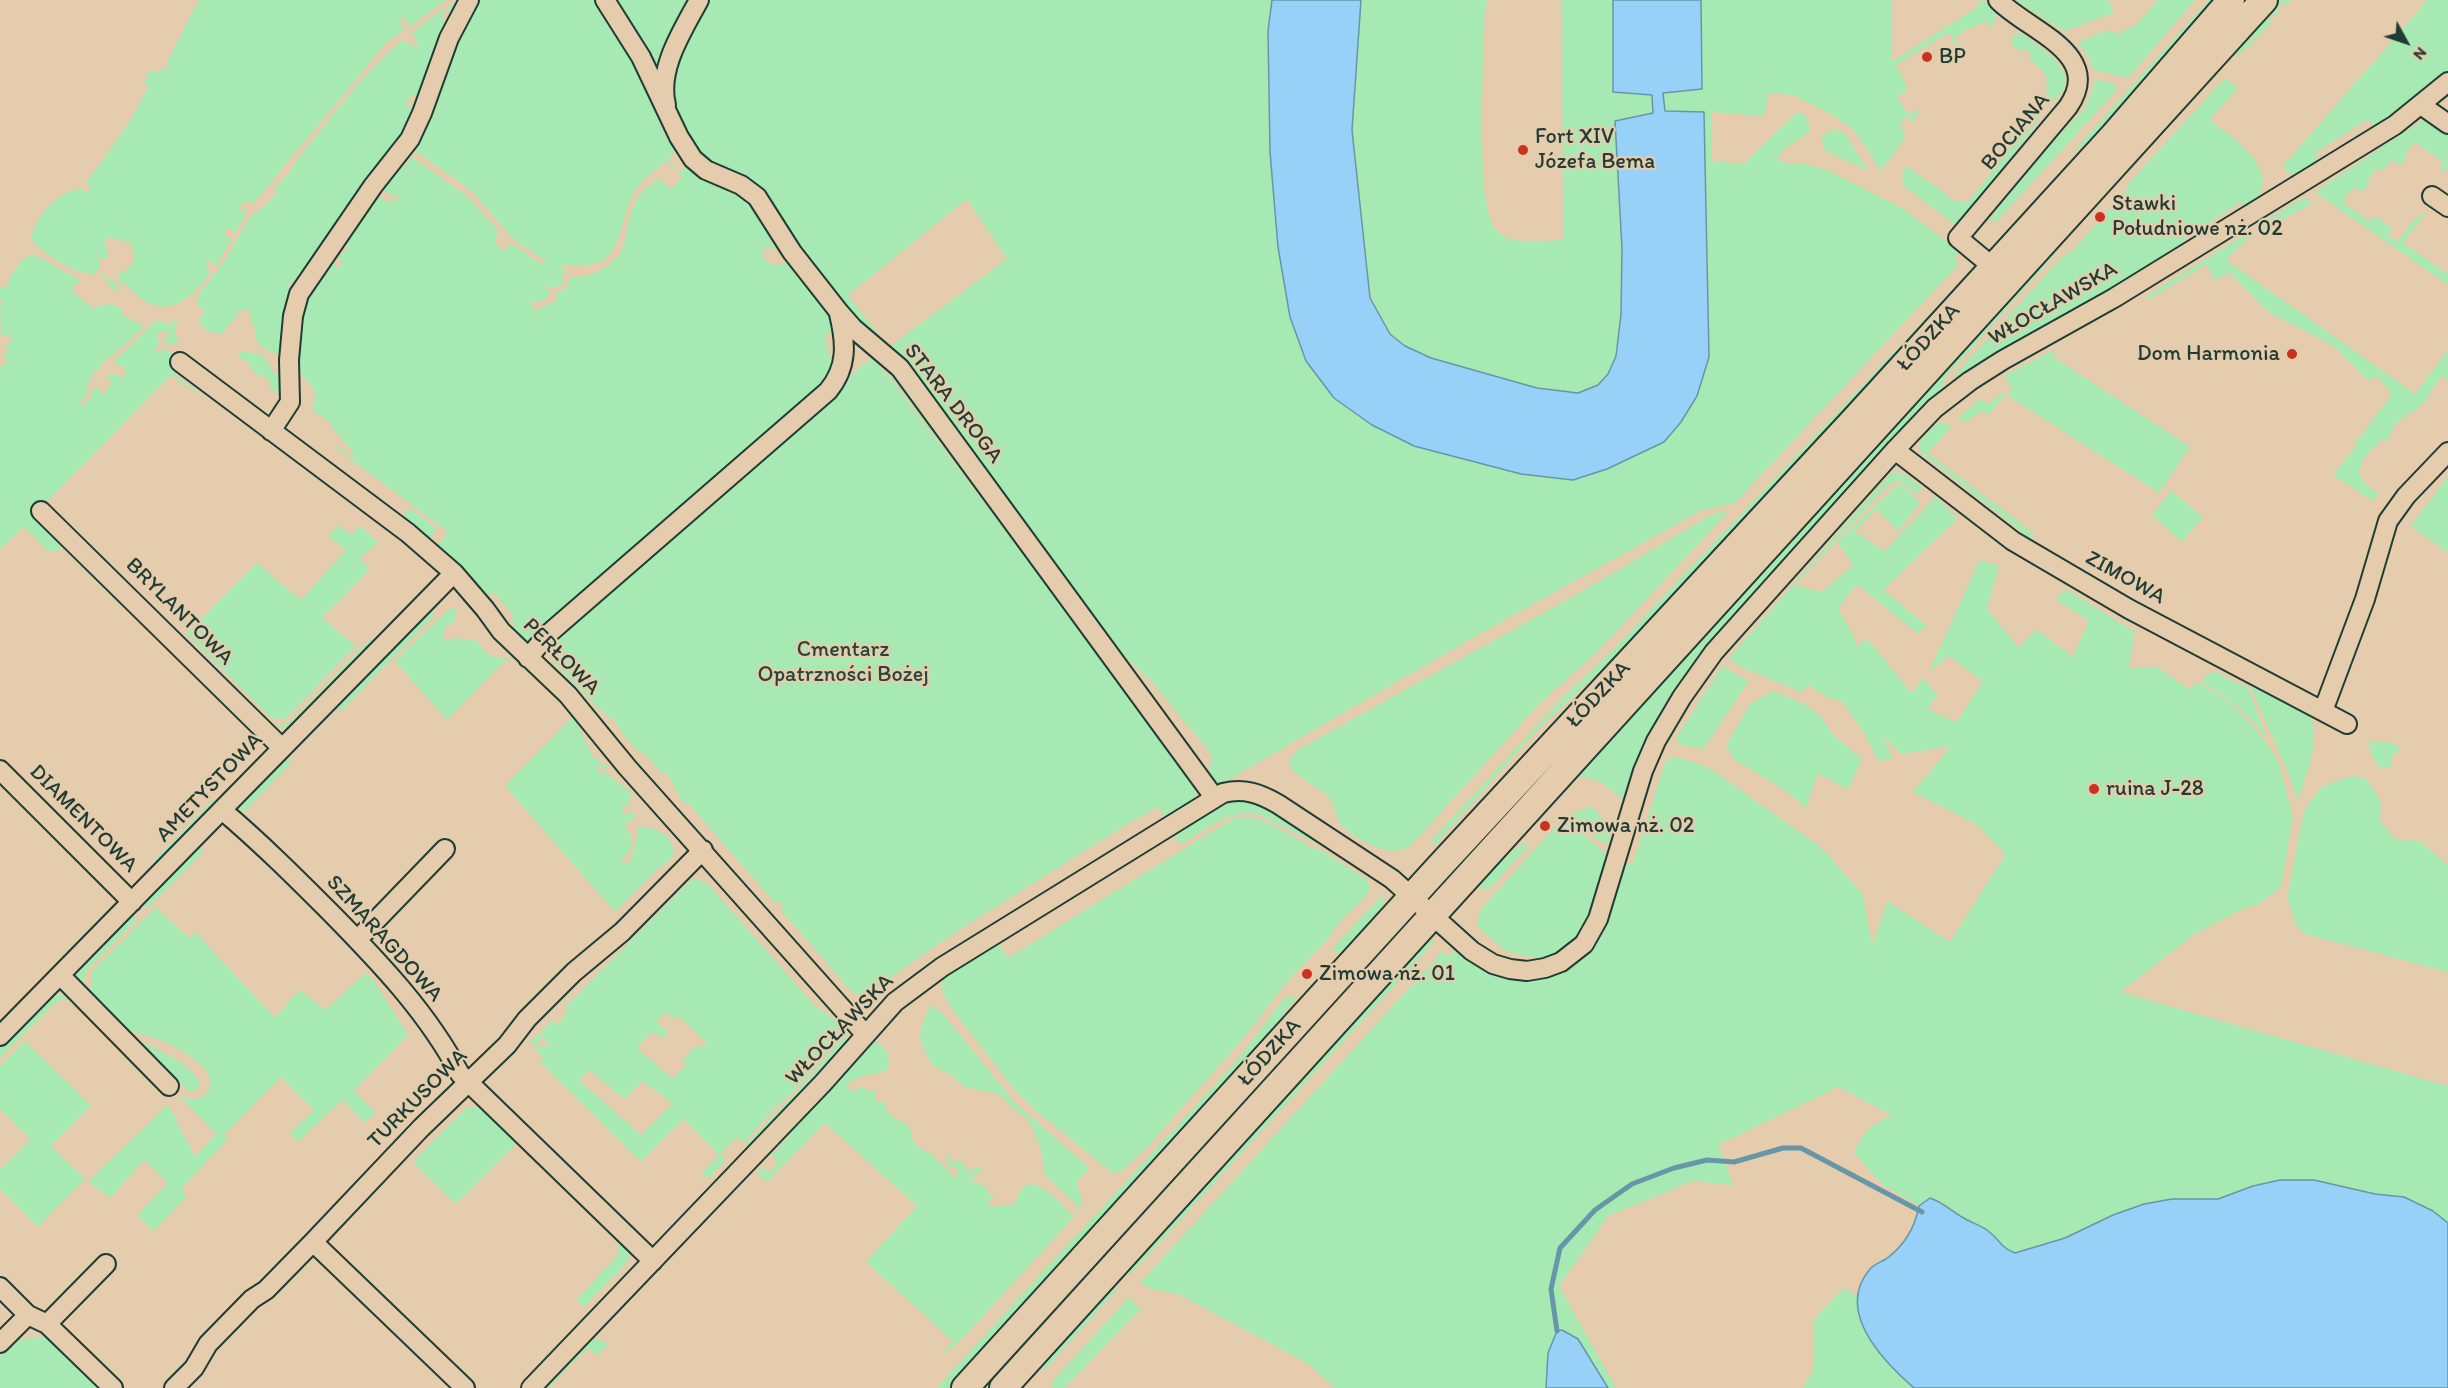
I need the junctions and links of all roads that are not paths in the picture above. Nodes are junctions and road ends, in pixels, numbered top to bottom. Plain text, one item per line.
1 (470, 0) edge
2 (605, 0) edge
3 (699, 0) edge
4 (1998, 0) edge
5 (2231, 0) edge
6 (2264, 0) edge
7 (2448, 82) edge
8 (2421, 105) junction
9 (669, 115) junction
10 (2448, 124) edge
11 (2432, 196) dead end
12 (2448, 207) edge
13 (1993, 267) junction
14 (838, 312) junction
15 (180, 362) dead end
16 (271, 431) junction
17 (1895, 450) junction
18 (2448, 452) edge
19 (41, 511) dead end
20 (454, 573) junction
21 (528, 658) junction
22 (2323, 711) junction
23 (2347, 724) dead end
24 (282, 748) junction
25 (0, 770) edge
26 (1214, 797) junction
27 (222, 810) junction
28 (445, 849) dead end
29 (703, 850) junction
30 (1412, 897) junction
31 (132, 902) junction
32 (1433, 916) junction
33 (358, 939) junction
34 (60, 975) junction
35 (865, 1034) junction
36 (0, 1036) edge
37 (469, 1081) junction
38 (169, 1086) dead end
39 (313, 1242) junction
40 (653, 1261) junction
41 (106, 1264) dead end
42 (0, 1287) edge
43 (28, 1315) junction
44 (47, 1324) junction
45 (0, 1343) edge
46 (113, 1388) edge
47 (174, 1388) edge
48 (465, 1388) edge
49 (531, 1388) edge
50 (965, 1388) edge
51 (1003, 1388) edge

1 - 16 street
2 - 9 street, STARA DROGA
3 - 9 street
4 - 13 street, BOCIANA
5 - 13 main road, ŁÓDZKA
6 - 32 main road, ŁÓDZKA
7 - 8 street, WŁOCŁAWSKA
8 - 10 street
8 - 17 street, WŁOCŁAWSKA
9 - 14 street, STARA DROGA
11 - 12 street
13 - 30 main road, ŁÓDZKA
14 - 21 street
14 - 26 street, STARA DROGA
15 - 16 street, PERŁOWA
16 - 20 street, PERŁOWA
17 - 22 street, ZIMOWA
17 - 32 street, WŁOCŁAWSKA
18 - 22 street
19 - 24 street, BRYLANTOWA
20 - 21 street, PERŁOWA
20 - 24 street, AMETYSTOWA
21 - 29 street, PERŁOWA
22 - 23 street, ZIMOWA
24 - 27 street, AMETYSTOWA
25 - 31 street, DIAMENTOWA
26 - 30 street, WŁOCŁAWSKA
26 - 35 street, WŁOCŁAWSKA
27 - 31 street, AMETYSTOWA
27 - 33 street, SZMARAGDOWA
28 - 33 street
29 - 35 street, PERŁOWA
29 - 37 street, TURKUSOWA
30 - 32 street, WŁOCŁAWSKA
30 - 50 main road, ŁÓDZKA
31 - 34 street, AMETYSTOWA
32 - 51 main road, ŁÓDZKA
33 - 37 street, SZMARAGDOWA
34 - 36 street, AMETYSTOWA
34 - 38 street
35 - 40 street, WŁOCŁAWSKA
37 - 39 street, TURKUSOWA
37 - 40 street, SZMARAGDOWA
39 - 47 street, TURKUSOWA
39 - 48 street
40 - 49 street, WŁOCŁAWSKA
41 - 44 street
42 - 43 street
43 - 44 street
43 - 45 street
44 - 46 street

